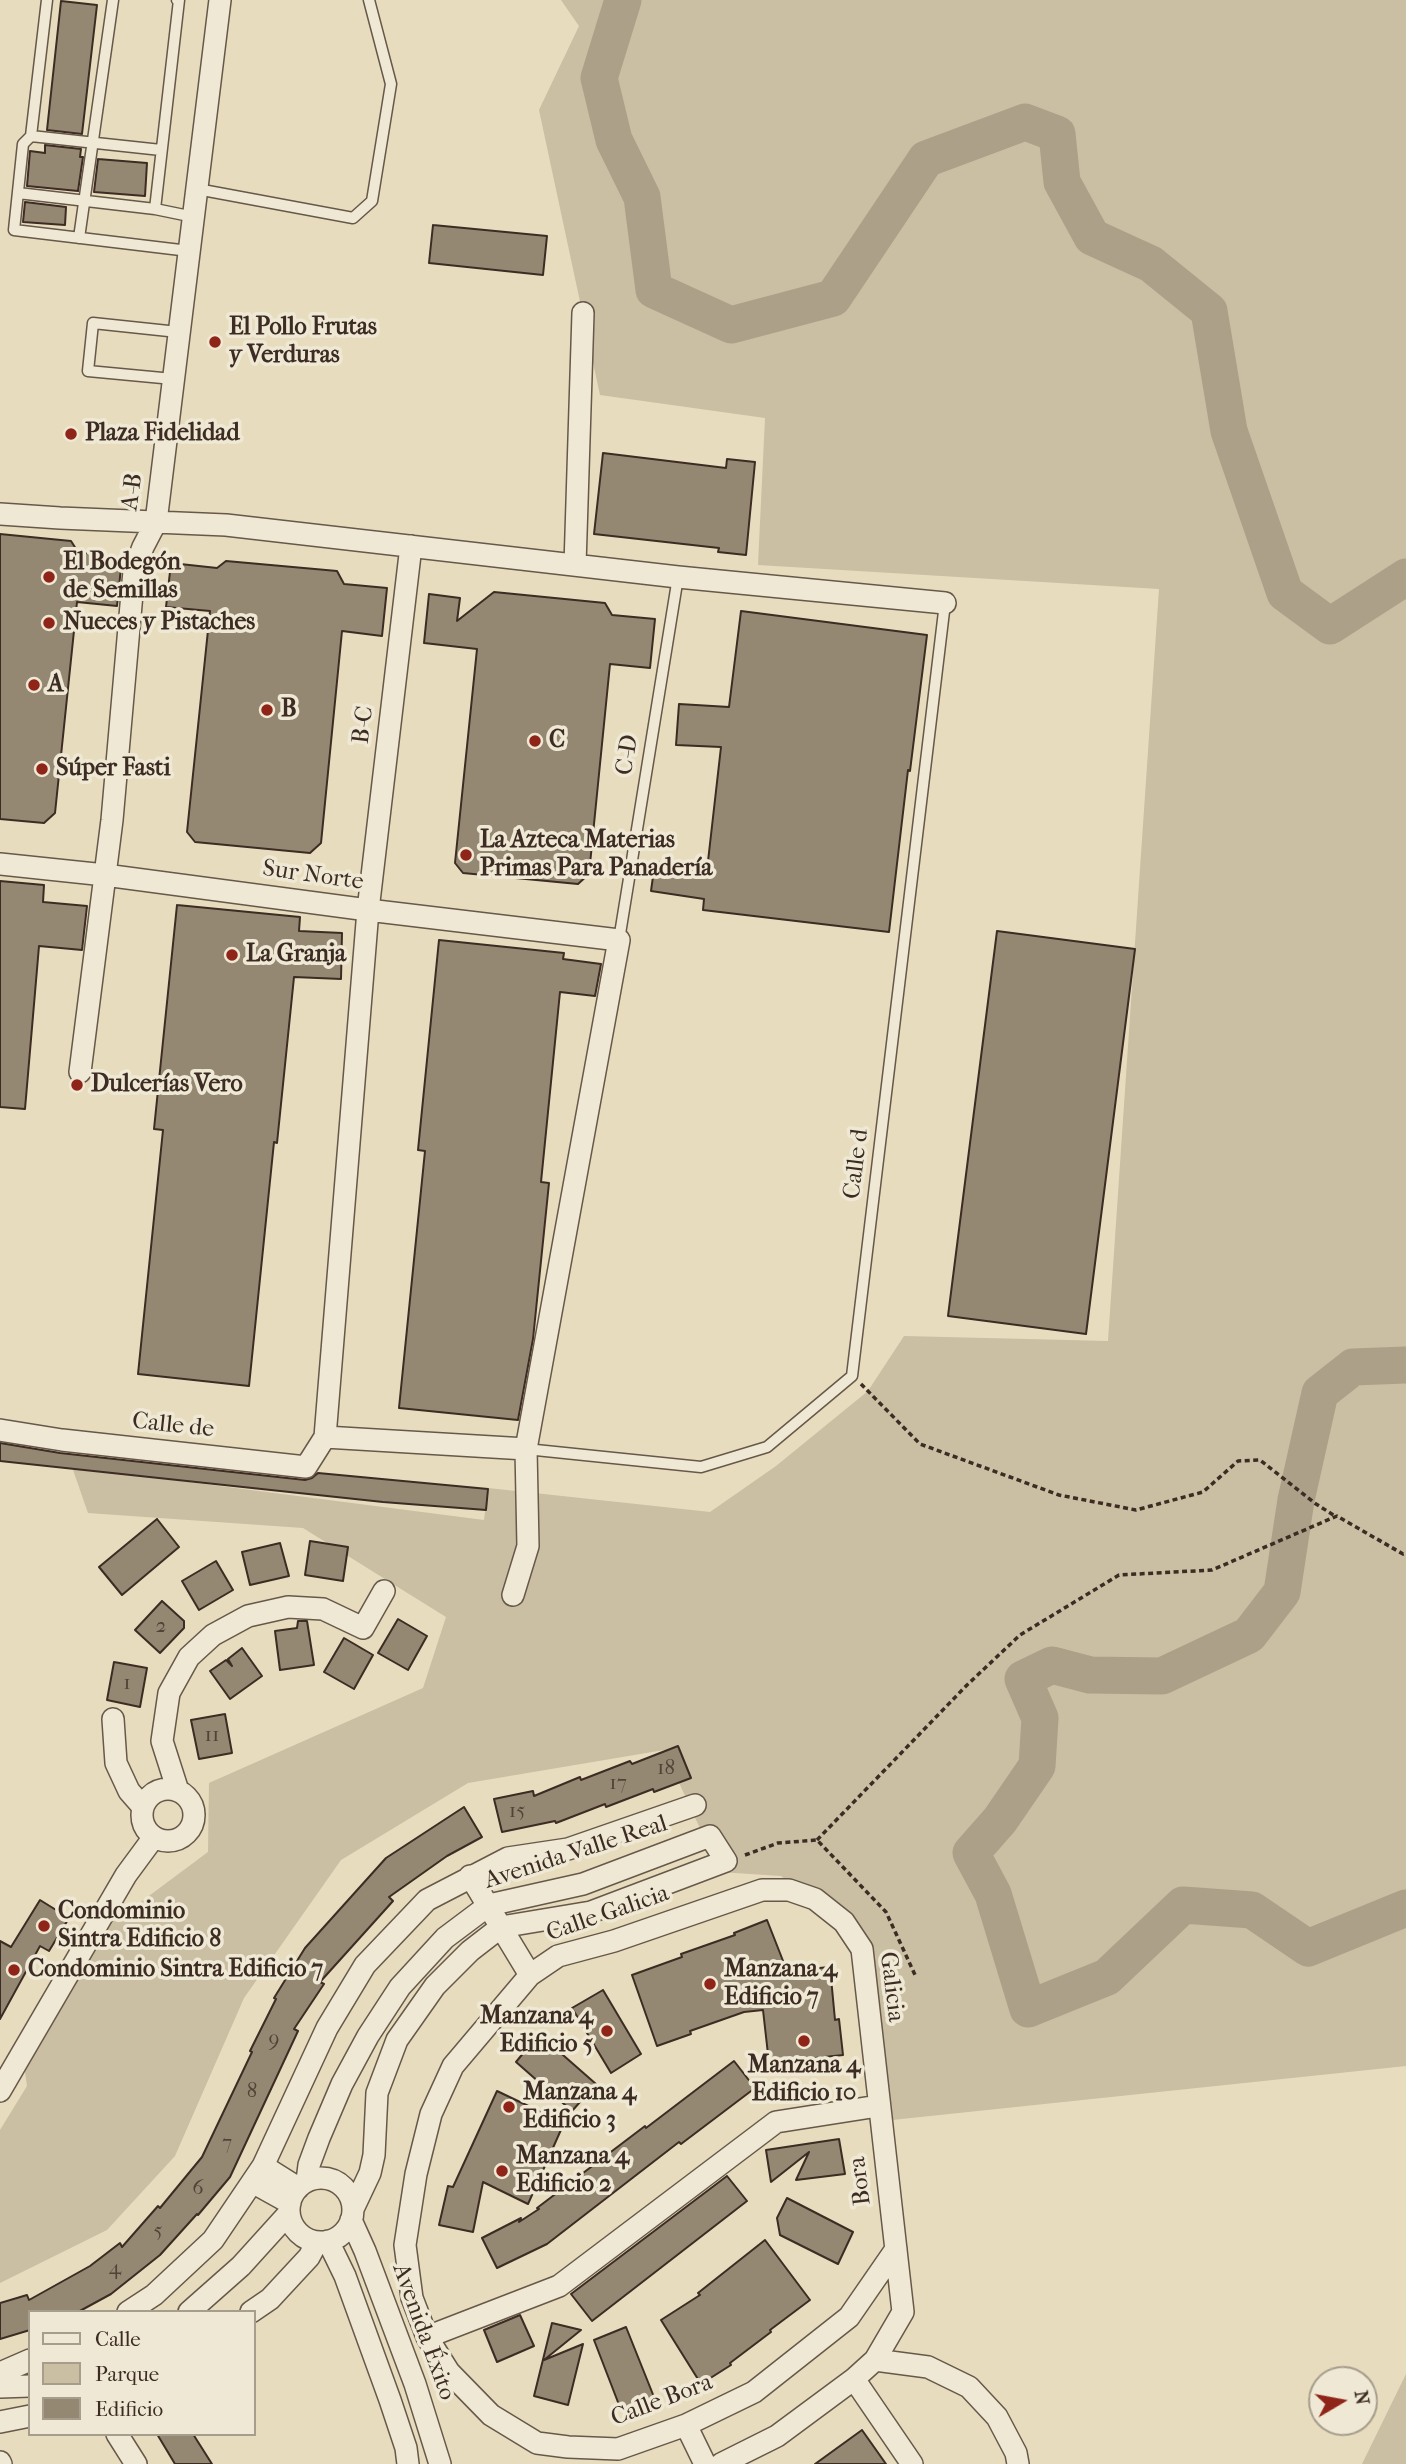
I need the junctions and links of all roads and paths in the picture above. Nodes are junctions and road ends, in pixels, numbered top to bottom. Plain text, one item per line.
1 (47, 0) edge
2 (113, 0) edge
3 (177, 0) edge
4 (220, 0) edge
5 (369, 0) edge
6 (31, 136) junction
7 (92, 144) junction
8 (161, 150) junction
9 (197, 189) junction
10 (18, 193) junction
11 (85, 200) junction
12 (155, 209) junction
13 (194, 216) junction
14 (79, 238) junction
15 (189, 251) junction
16 (583, 313) dead end
17 (178, 332) junction
18 (173, 379) junction
19 (0, 514) edge
20 (156, 522) junction
21 (411, 546) junction
22 (575, 565) junction
23 (678, 577) junction
24 (945, 603) joint
25 (0, 864) edge
26 (104, 875) junction
27 (368, 910) junction
28 (619, 940) junction
29 (80, 1072) dead end
30 (852, 1376) junction
31 (0, 1430) edge
32 (325, 1437) junction
33 (526, 1449) junction
34 (1337, 1516) junction
35 (1406, 1553) edge
36 (384, 1591) dead end
37 (513, 1595) dead end
38 (113, 1719) dead end
39 (178, 1791) junction
40 (695, 1805) dead end
41 (143, 1807) junction
42 (153, 1837) junction
43 (817, 1840) junction
44 (726, 1861) junction
45 (470, 1877) junction
46 (489, 1905) junction
47 (844, 1922) joint
48 (501, 1927) junction
49 (530, 1975) junction
50 (916, 1977) dead end
51 (0, 2091) edge
52 (878, 2106) junction
53 (258, 2174) junction
54 (296, 2196) junction
55 (352, 2214) junction
56 (323, 2242) junction
57 (896, 2249) junction
58 (412, 2298) junction
59 (386, 2306) junction
60 (131, 2310) edge
61 (191, 2310) edge
62 (254, 2310) edge
63 (427, 2337) junction
64 (875, 2360) junction
65 (28, 2361) edge
66 (449, 2372) junction
67 (0, 2373) edge
68 (854, 2379) junction
69 (415, 2384) junction
70 (28, 2386) edge
71 (0, 2387) edge
72 (28, 2416) edge
73 (0, 2422) edge
74 (687, 2425) junction
75 (118, 2436) edge
76 (136, 2464) edge
77 (408, 2464) edge
78 (440, 2464) edge
79 (705, 2464) edge
80 (721, 2464) edge
81 (912, 2464) edge
82 (1018, 2464) edge

1 - 6 lane
2 - 7 lane
3 - 8 lane
4 - 9 street, A-B
5 - 9 lane
6 - 7 lane
6 - 10 lane
7 - 8 lane
7 - 11 lane
8 - 12 lane
9 - 13 street, A-B
10 - 11 lane
10 - 14 lane
11 - 12 lane
11 - 14 lane
12 - 13 lane
13 - 15 street, A-B
14 - 15 lane
15 - 17 street, A-B
16 - 22 street
17 - 18 street, A-B
17 - 18 lane
18 - 20 street, A-B
19 - 20 street
20 - 21 street
20 - 26 street, A-B
21 - 22 street
21 - 27 street, B-C
22 - 23 street
23 - 24 street
23 - 28 lane, C-D
24 - 30 lane, Calle d
25 - 26 street, Sur Norte
26 - 27 street, Sur Norte
26 - 29 street, A-B
27 - 28 street, Sur Norte
27 - 32 street, B-C
28 - 33 street
30 - 33 lane
30 - 34 path
31 - 32 street, Calle de
32 - 33 street
33 - 37 street
34 - 35 path
34 - 43 path
36 - 39 street
38 - 41 street
39 - 41 street
39 - 42 street
40 - 45 street
41 - 42 street
42 - 51 street
43 - 44 path
43 - 50 path
44 - 46 street, Avenida Valle Real
44 - 48 street, Avenida Valle Real
45 - 46 street
45 - 53 street
46 - 48 street
46 - 54 street, Avenida Valle Real
47 - 49 street, Calle Galicia
47 - 52 street, Galicia
48 - 49 street
48 - 55 street, Avenida Valle Real
49 - 58 street, Calle Galicia
52 - 57 street, Bora
52 - 63 street
53 - 54 street
53 - 60 street
54 - 55 street
54 - 56 street
54 - 61 street, Avenida Valle Real
55 - 56 street
55 - 59 street, Avenida Éxito
56 - 62 street
56 - 77 street
57 - 64 street, Bora
57 - 74 street, Calle Bora
58 - 59 street
58 - 63 street, Calle Galicia
59 - 69 street, Avenida Éxito
63 - 66 street, Calle Bora
64 - 68 street, Bora
64 - 82 street
65 - 67 street
66 - 69 street
66 - 74 street, Calle Bora
68 - 80 street, Bora
68 - 81 street
69 - 78 street, Avenida Éxito
70 - 71 street
72 - 73 street
74 - 79 street
75 - 76 street

